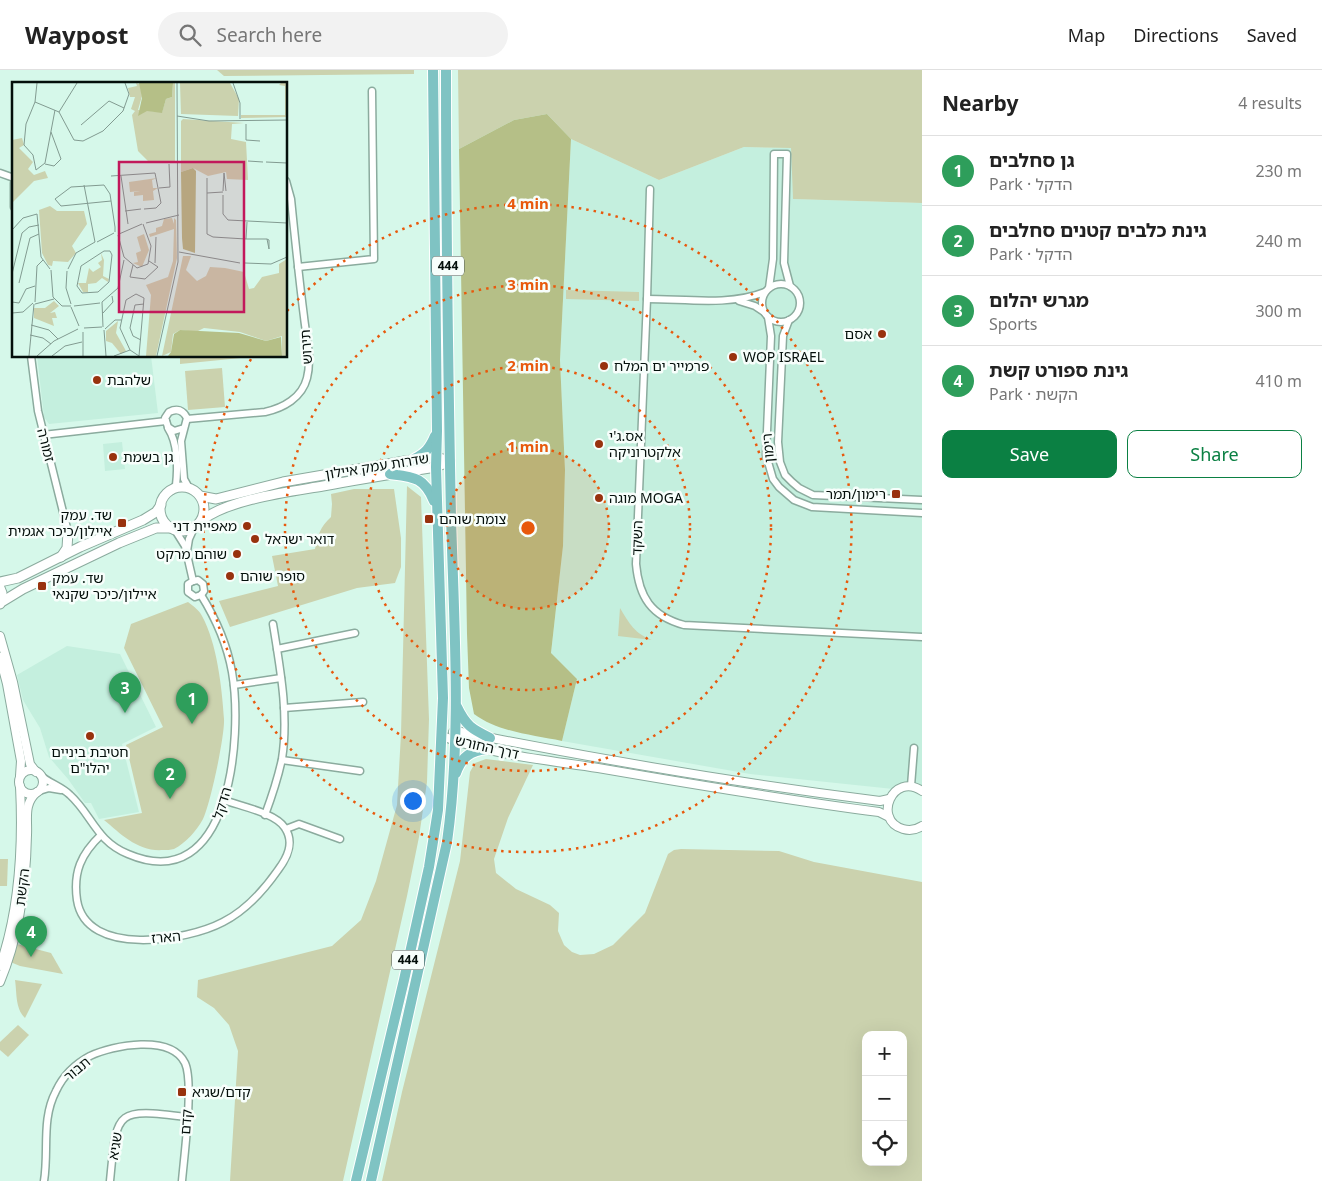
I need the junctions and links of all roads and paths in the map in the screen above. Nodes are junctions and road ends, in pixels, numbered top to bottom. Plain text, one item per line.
1 (433, 70) edge
2 (446, 70) edge
3 (372, 91) dead end
4 (0, 173) edge
5 (12, 177) edge
6 (288, 188) edge
7 (650, 188) dead end
8 (298, 267) junction
9 (790, 286) junction
10 (767, 290) junction
11 (647, 299) junction
12 (735, 300) junction
13 (766, 315) junction
14 (789, 320) junction
15 (32, 358) edge
16 (187, 419) junction
17 (167, 424) junction
18 (184, 428) junction
19 (437, 431) junction
20 (43, 434) junction
21 (436, 456) junction
22 (414, 460) junction
23 (450, 461) junction
24 (436, 467) junction
25 (390, 474) junction
26 (188, 488) junction
27 (171, 491) junction
28 (200, 496) junction
29 (922, 500) edge
30 (161, 505) junction
31 (437, 508) junction
32 (922, 513) edge
33 (202, 520) junction
34 (194, 528) junction
35 (173, 529) junction
36 (68, 532) junction
37 (86, 545) junction
38 (186, 553) junction
39 (61, 558) junction
40 (193, 580) junction
41 (0, 582) edge
42 (0, 588) edge
43 (201, 596) junction
44 (0, 604) edge
45 (273, 624) dead end
46 (355, 633) dead end
47 (0, 636) edge
48 (922, 637) edge
49 (277, 649) junction
50 (0, 657) edge
51 (281, 678) junction
52 (234, 685) junction
53 (363, 702) dead end
54 (456, 703) junction
55 (284, 708) junction
56 (442, 736) junction
57 (456, 736) junction
58 (490, 738) junction
59 (914, 748) dead end
60 (487, 749) junction
61 (282, 760) junction
62 (360, 771) dead end
63 (38, 773) junction
64 (20, 776) junction
65 (454, 778) junction
66 (20, 786) junction
67 (911, 786) junction
68 (38, 791) junction
69 (65, 791) junction
70 (922, 791) edge
71 (889, 799) junction
72 (224, 800) junction
73 (265, 814) junction
74 (889, 818) junction
75 (922, 826) edge
76 (286, 828) junction
77 (101, 835) junction
78 (340, 839) dead end
79 (0, 966) edge
80 (0, 982) edge
81 (185, 1063) joint
82 (187, 1117) junction
83 (44, 1181) edge
84 (110, 1181) edge
85 (182, 1181) edge
86 (356, 1181) edge
87 (371, 1181) edge

1 - 19 main road, 444
2 - 23 main road, 444
3 - 8 street
4 - 5 street
6 - 8 street, תירוש
7 - 11 street, השקד
8 - 16 street, תירוש
9 - 10 street
9 - 10 street
9 - 14 street
10 - 12 street
10 - 13 street
11 - 12 street
11 - 48 street, השקד
12 - 13 street
13 - 14 street
13 - 32 street, רימון
14 - 29 street, רימון
15 - 20 street, זמורה
16 - 17 street
16 - 18 street
17 - 18 street
17 - 20 street
17 - 27 street
18 - 26 street
19 - 21 main road, 444
19 - 22 main road
20 - 36 street, זמורה
21 - 22 main road, שדרות עמק איילון
21 - 23 main road, שדרות עמק איילון
21 - 24 main road, 444
22 - 28 main road, שדרות עמק איילון
23 - 24 main road, שדרות עמק איילון
23 - 54 main road, 444
24 - 25 main road, שדרות עמק איילון
24 - 31 main road, 444
25 - 31 main road
25 - 33 main road, שדרות עמק איילון
26 - 27 main road
26 - 28 main road
27 - 30 main road
28 - 33 main road
30 - 35 main road
30 - 37 main road
31 - 56 main road, 444
33 - 34 main road
34 - 35 main road
34 - 38 street
35 - 38 street
35 - 44 main road
36 - 37 main road
36 - 39 main road
37 - 39 main road
38 - 40 street
39 - 41 main road
40 - 43 street
40 - 43 street
42 - 44 main road
43 - 52 street, הדקל
45 - 49 street
46 - 49 street
47 - 63 street
49 - 51 street
50 - 64 street
51 - 52 street
51 - 55 street
52 - 72 street, הדקל
53 - 55 street
54 - 57 main road, 444
54 - 58 main road
55 - 61 street
56 - 57 street, דרך החורש
56 - 86 main road, 444
57 - 58 street, דרך החורש
57 - 60 street, דרך החורש
57 - 65 main road, 444
58 - 71 street, דרך החורש
59 - 67 street
60 - 65 main road
60 - 74 street, דרך החורש
61 - 62 street
61 - 73 street
63 - 64 street
63 - 68 street
63 - 69 street, הדקל
64 - 66 street
65 - 87 main road, 444
66 - 68 street
66 - 79 street, הקשת
67 - 70 street
67 - 71 street
68 - 69 street
68 - 80 street, הקשת
69 - 77 street, הדקל
71 - 74 street
72 - 73 street
72 - 77 street, הדקל
73 - 76 street
74 - 75 street, דרך החורש
76 - 77 street, הארז
76 - 78 street
81 - 82 street, קדם
81 - 83 street, תבור
82 - 84 street, שגיא
82 - 85 street, קדם

